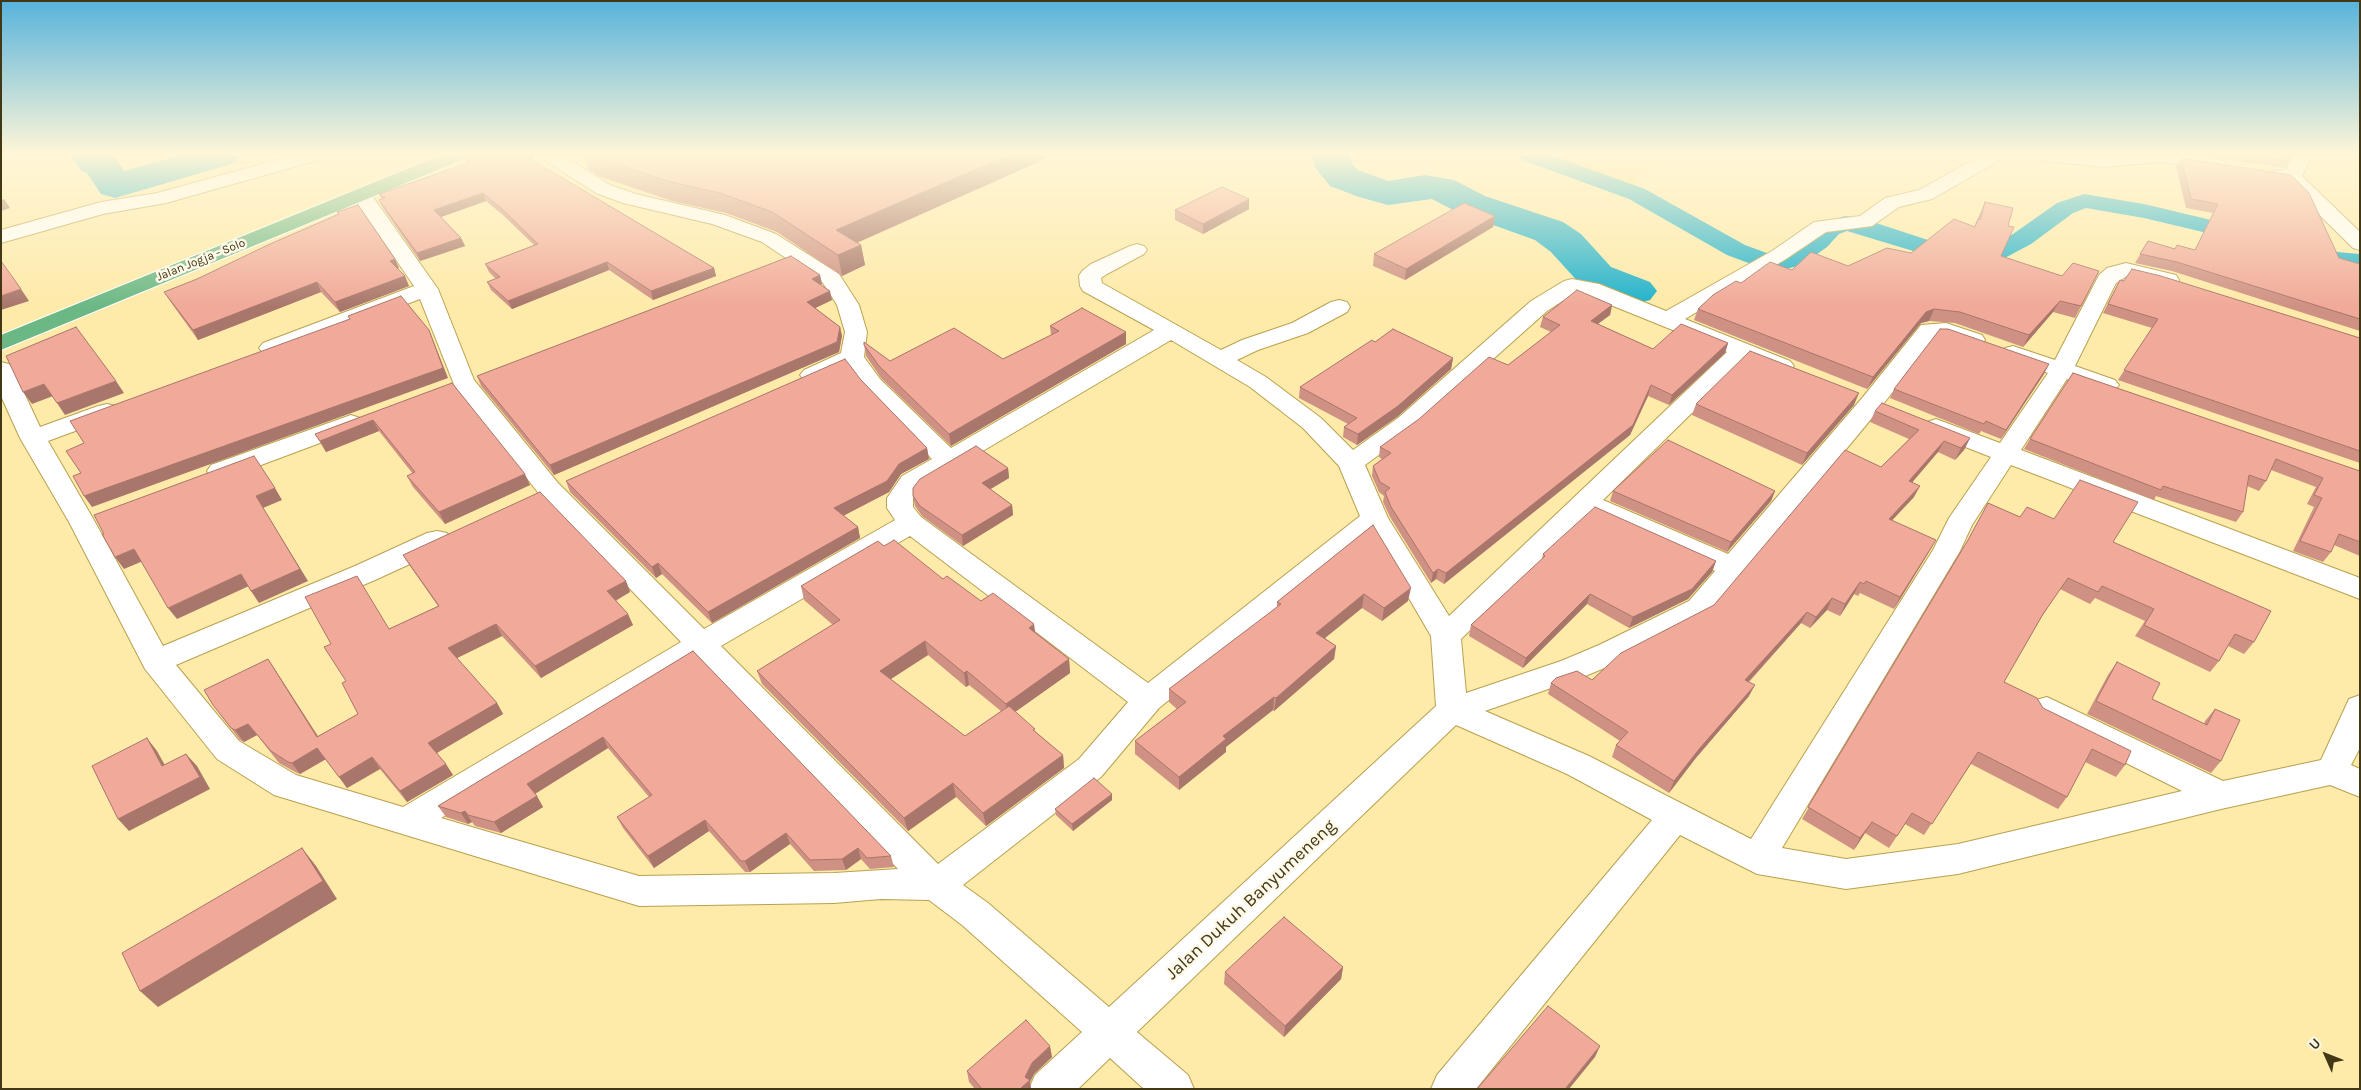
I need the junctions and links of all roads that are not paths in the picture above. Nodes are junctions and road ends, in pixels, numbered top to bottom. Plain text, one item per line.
1 (115, 206) edge
2 (285, 206) edge
3 (332, 206) edge
4 (369, 206) edge
5 (657, 206) edge
6 (1887, 206) edge
7 (2321, 206) edge
8 (1, 237) edge
9 (2360, 244) edge
10 (1137, 250) dead end
11 (795, 255) junction
12 (767, 266) edge
13 (2190, 287) edge
14 (427, 289) junction
15 (1339, 307) dead end
16 (1669, 319) junction
17 (1, 324) edge
18 (1171, 330) junction
19 (1, 343) edge
20 (1742, 351) junction
21 (253, 355) edge
22 (852, 357) junction
23 (1220, 358) junction
24 (1, 369) edge
25 (2062, 369) junction
26 (1802, 375) edge
27 (790, 384) edge
28 (1846, 392) edge
29 (2127, 392) edge
30 (125, 404) edge
31 (1881, 406) junction
32 (370, 416) edge
33 (1916, 420) edge
34 (33, 438) junction
35 (2005, 455) junction
36 (948, 460) junction
37 (1351, 463) junction
38 (203, 477) edge
39 (576, 478) edge
40 (540, 493) junction
41 (1585, 502) junction
42 (1375, 518) junction
43 (911, 524) junction
44 (461, 529) edge
45 (1734, 568) junction
46 (2360, 589) edge
47 (1446, 636) junction
48 (701, 644) junction
49 (156, 661) junction
50 (1148, 700) junction
51 (2360, 707) edge
52 (2048, 709) edge
53 (1452, 710) junction
54 (2346, 778) edge
55 (2222, 795) junction
56 (1676, 816) junction
57 (406, 822) junction
58 (1756, 859) junction
59 (936, 885) junction
60 (1111, 1032) junction
61 (1049, 1089) edge
62 (1174, 1089) edge
63 (1451, 1089) edge

1 - 8 street
2 - 17 highway, Jalan Jogja - Solo
3 - 19 highway, Jalan Jogja - Solo
4 - 14 street
5 - 11 street
6 - 16 street
7 - 9 street
10 - 18 street
11 - 12 street
11 - 22 street
13 - 25 street
14 - 21 street
14 - 40 street
15 - 23 street
16 - 20 street
16 - 37 street
18 - 23 street
18 - 36 street
20 - 26 street
20 - 41 street
22 - 27 street
22 - 36 street
23 - 37 street
24 - 34 street
25 - 29 street
25 - 31 street
25 - 35 street
28 - 31 street
30 - 34 street
31 - 45 street
32 - 38 street
33 - 35 street
34 - 49 street
35 - 46 street
35 - 58 street
36 - 43 street
37 - 42 street
39 - 40 street
40 - 48 street
41 - 45 street
41 - 47 street
42 - 47 street
42 - 50 street
43 - 48 street
43 - 50 street
44 - 49 street
45 - 53 street
47 - 53 street
48 - 57 street
48 - 59 street
49 - 57 street
50 - 59 street
51 - 54 street
52 - 55 street
53 - 56 street
53 - 60 street, Jalan Dukuh Banyumeneng
54 - 55 street
55 - 58 street
56 - 58 street
56 - 63 street
57 - 59 street
59 - 60 street
60 - 61 street, Jalan Dukuh Banyumeneng
60 - 62 street

